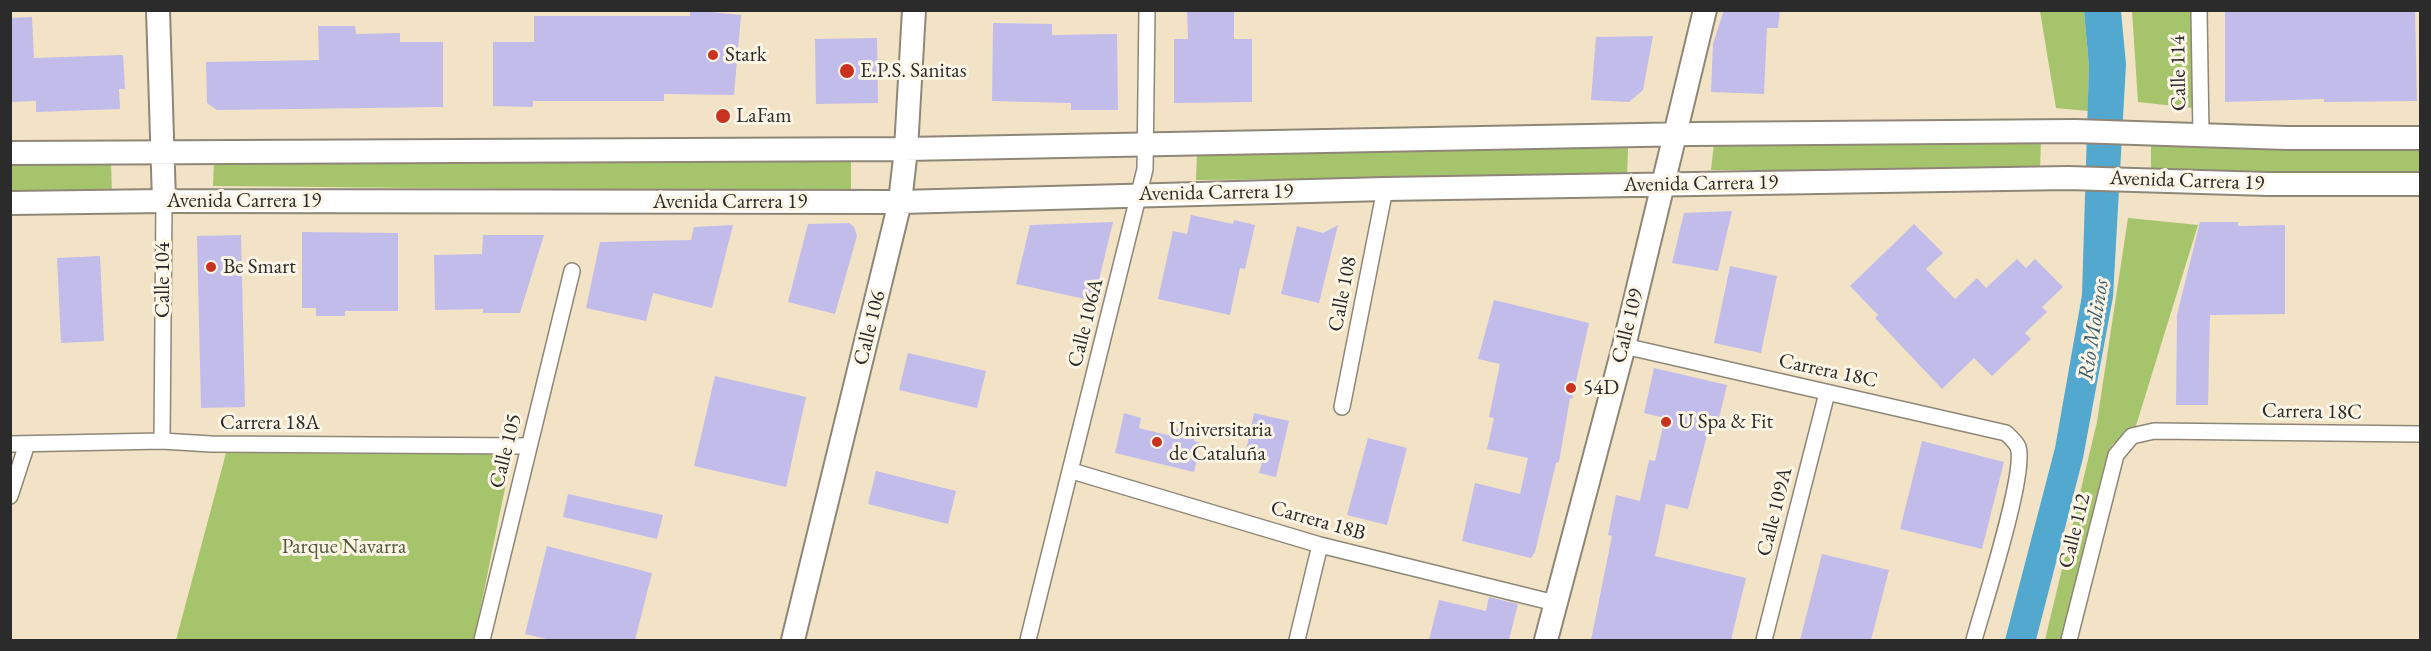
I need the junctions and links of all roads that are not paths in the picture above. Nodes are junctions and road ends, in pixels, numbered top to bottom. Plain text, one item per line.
1 (158, 10) edge
2 (914, 10) edge
3 (1147, 10) edge
4 (1705, 10) edge
5 (2199, 10) edge
6 (1676, 134) junction
7 (2201, 135) junction
8 (2421, 138) edge
9 (1145, 144) junction
10 (906, 148) junction
11 (164, 152) junction
12 (10, 153) edge
13 (1663, 184) junction
14 (2421, 184) edge
15 (1385, 189) junction
16 (1140, 195) junction
17 (164, 201) junction
18 (900, 202) junction
19 (10, 203) edge
20 (572, 271) dead end
21 (1624, 346) junction
22 (1827, 393) junction
23 (1342, 407) dead end
24 (2421, 434) edge
25 (2132, 436) joint
26 (162, 441) junction
27 (10, 444) edge
28 (27, 444) junction
29 (529, 446) junction
30 (1072, 471) junction
31 (10, 496) edge
32 (1320, 545) junction
33 (1555, 603) junction
34 (482, 640) edge
35 (793, 640) edge
36 (1028, 640) edge
37 (1297, 640) edge
38 (1546, 640) edge
39 (1764, 640) edge
40 (1974, 640) edge
41 (2069, 640) edge

1 - 11 main road, Calle 104
2 - 10 main road, Calle 106
3 - 9 street, Calle 106A
4 - 6 main road, Calle 109
5 - 7 street, Calle 114
6 - 7 main road
6 - 9 main road
6 - 13 main road, Calle 109
7 - 8 main road
9 - 10 main road
9 - 16 street, Calle 106A
10 - 11 main road
10 - 18 main road, Calle 106
11 - 12 main road
11 - 17 main road, Calle 104
13 - 14 main road, Avenida Carrera 19
13 - 15 main road, Avenida Carrera 19
13 - 21 main road, Calle 109
15 - 16 main road, Avenida Carrera 19
15 - 23 street, Calle 108
16 - 18 main road, Avenida Carrera 19
16 - 30 street, Calle 106A
17 - 18 main road, Avenida Carrera 19
17 - 19 main road, Avenida Carrera 19
17 - 26 street, Calle 104
18 - 35 main road, Calle 106
20 - 29 street, Calle 105
21 - 22 street, Carrera 18C
21 - 33 main road, Calle 109
22 - 39 street, Calle 109A
22 - 40 street, Carrera 18C
24 - 25 street, Carrera 18C
25 - 41 street, Calle 112
26 - 28 street, Carrera 18A
26 - 29 street, Carrera 18A
27 - 28 street, Carrera 18A
28 - 31 street
29 - 34 street, Calle 105
30 - 32 street, Carrera 18B
30 - 36 street, Calle 106A
32 - 33 street, Carrera 18B
32 - 37 street
33 - 38 main road, Calle 109

